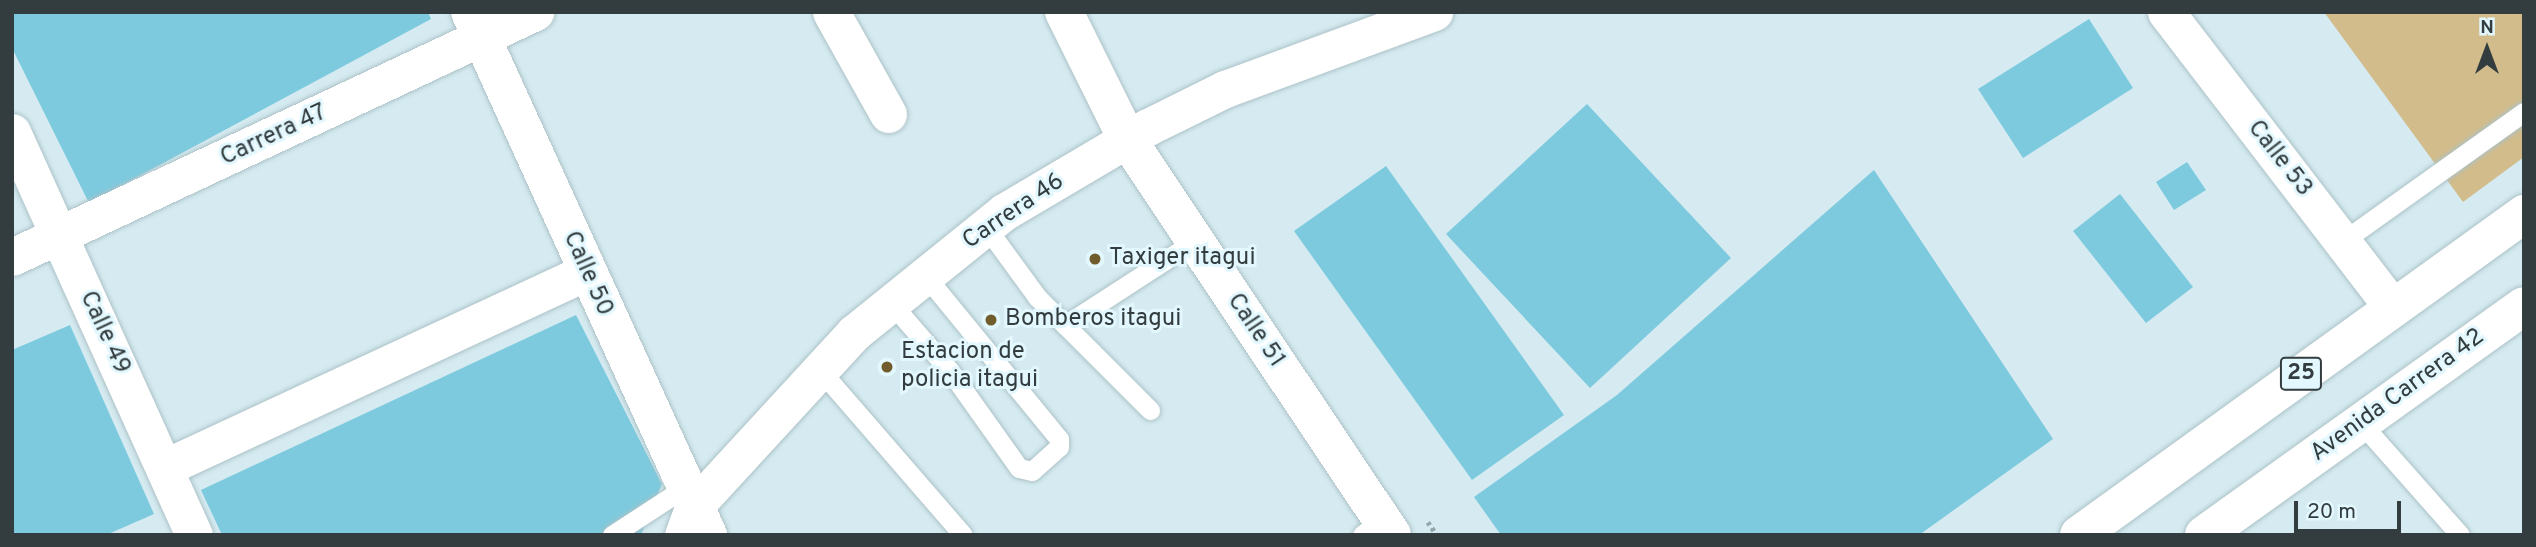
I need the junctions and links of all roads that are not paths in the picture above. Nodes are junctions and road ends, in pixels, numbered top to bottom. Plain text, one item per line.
1 (534, 12) edge
2 (831, 12) edge
3 (1064, 12) edge
4 (1434, 12) edge
5 (2166, 12) edge
6 (475, 25) edge
7 (2524, 112) edge
8 (888, 114) dead end
9 (12, 132) edge
10 (1127, 139) junction
11 (2524, 214) edge
12 (986, 227) junction
13 (60, 235) junction
14 (1195, 241) junction
15 (2343, 241) junction
16 (12, 257) edge
17 (586, 272) junction
18 (925, 275) junction
19 (891, 303) junction
20 (2524, 306) edge
21 (2392, 307) junction
22 (1065, 325) junction
23 (820, 370) junction
24 (1150, 410) dead end
25 (2361, 423) junction
26 (166, 467) junction
27 (692, 516) edge
28 (1378, 530) edge
29 (194, 535) edge
30 (612, 535) edge
31 (963, 535) edge
32 (2079, 535) edge
33 (2204, 535) edge
34 (2460, 535) edge

1 - 6 street, Carrera 47
2 - 8 street
3 - 10 main road, Calle 51
4 - 10 street, Carrera 46
5 - 15 street, Calle 53
6 - 13 street, Carrera 47
6 - 17 main road, Calle 50
7 - 15 lane
9 - 13 street, Calle 49
10 - 12 street, Carrera 46
10 - 14 main road, Calle 51
11 - 21 main road, 25
12 - 18 street, Carrera 46
12 - 22 lane
13 - 16 street, Carrera 47
13 - 26 street, Calle 49
14 - 22 lane
14 - 28 main road, Calle 51
15 - 21 street, Calle 53
17 - 26 street
17 - 27 main road, Calle 50
18 - 19 street, Carrera 46
18 - 19 lane
19 - 23 street, Carrera 46
20 - 25 main road, Avenida Carrera 42
21 - 32 main road, 25
22 - 24 lane
23 - 27 street, Carrera 46
23 - 31 lane
25 - 33 main road, Avenida Carrera 42
25 - 34 lane
26 - 29 street, Calle 49
27 - 30 lane

